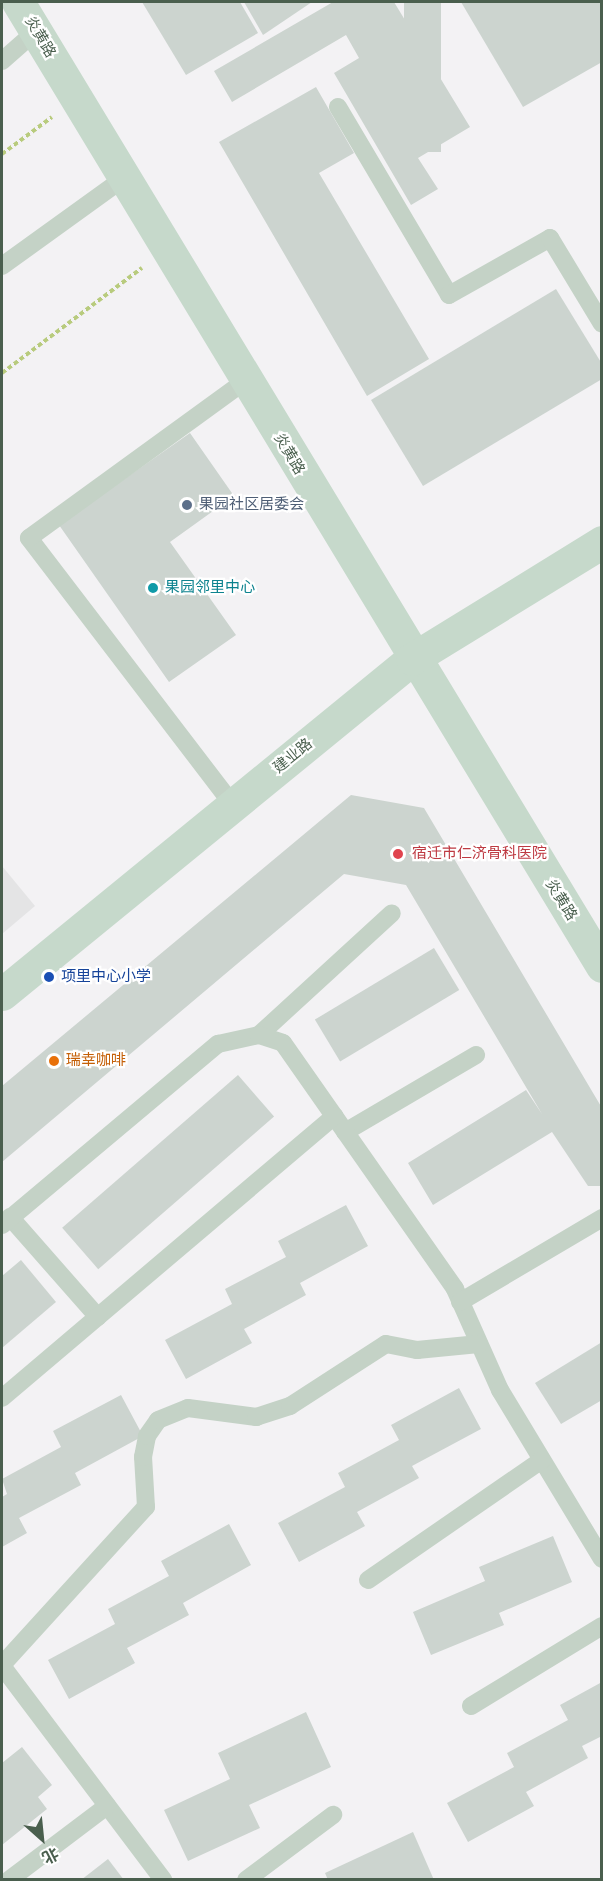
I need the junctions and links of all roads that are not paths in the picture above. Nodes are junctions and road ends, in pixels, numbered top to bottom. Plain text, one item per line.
1 (18, 2) edge
2 (36, 31) junction
3 (2, 61) edge
4 (338, 107) dead end
5 (124, 178) junction
6 (2, 266) edge
7 (602, 324) edge
8 (246, 381) junction
9 (602, 542) edge
10 (412, 659) junction
11 (233, 805) junction
12 (392, 914) dead end
13 (602, 966) edge
14 (2, 994) edge
15 (259, 1035) junction
16 (476, 1055) dead end
17 (334, 1116) junction
18 (345, 1132) junction
19 (602, 1218) edge
20 (6, 1221) edge
21 (460, 1302) junction
22 (98, 1317) junction
23 (479, 1344) junction
24 (2, 1398) edge
25 (542, 1460) junction
26 (602, 1559) edge
27 (368, 1580) dead end
28 (602, 1626) edge
29 (2, 1665) edge
30 (471, 1706) dead end
31 (107, 1806) junction
32 (333, 1815) dead end
33 (9, 1880) edge
34 (163, 1880) edge
35 (246, 1880) edge

1 - 2 street, 炎黄路
2 - 3 lane
2 - 5 street, 炎黄路
4 - 7 lane
5 - 6 lane
5 - 8 street, 炎黄路
8 - 10 street, 炎黄路
8 - 11 lane
9 - 10 street, 建业路
10 - 11 street, 建业路
10 - 13 street, 炎黄路
11 - 14 street, 建业路
12 - 15 lane
15 - 17 lane
15 - 20 lane
16 - 18 lane
17 - 18 lane
17 - 22 lane
18 - 21 lane
19 - 21 lane
20 - 22 lane
21 - 23 lane
22 - 24 lane
23 - 25 lane
23 - 29 lane
25 - 26 lane
25 - 27 lane
28 - 30 lane
29 - 31 lane
31 - 33 lane
31 - 34 lane
32 - 35 lane

